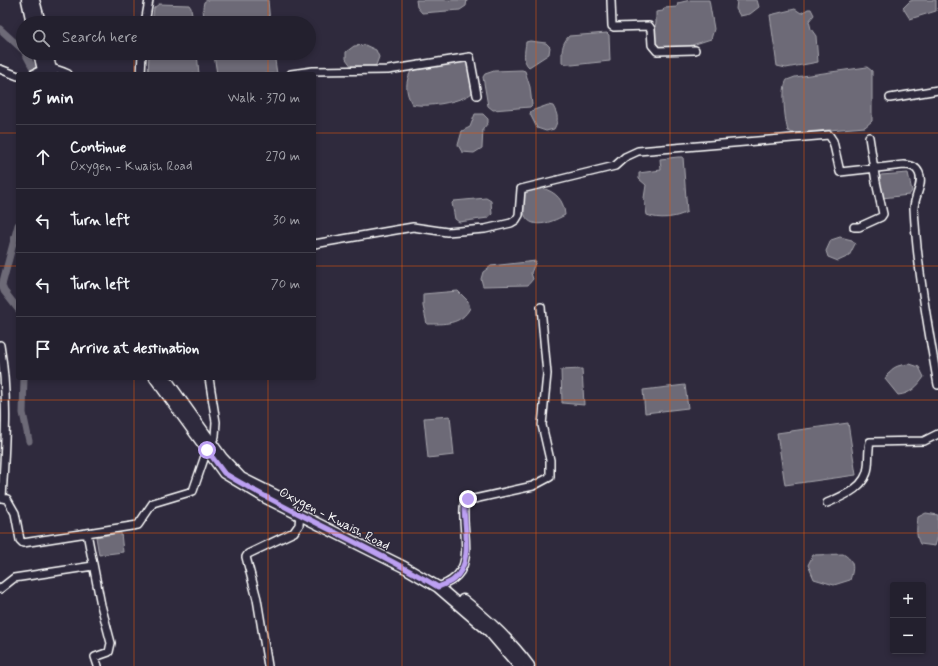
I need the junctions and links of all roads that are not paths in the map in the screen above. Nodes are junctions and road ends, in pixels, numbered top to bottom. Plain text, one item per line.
1 (27, 0) edge
2 (34, 0) edge
3 (149, 0) edge
4 (611, 0) edge
5 (30, 16) edge
6 (38, 16) edge
7 (146, 16) edge
8 (695, 50) dead end
9 (42, 60) edge
10 (47, 60) edge
11 (142, 60) edge
12 (0, 69) edge
13 (46, 71) edge
14 (141, 72) edge
15 (306, 72) edge
16 (16, 75) edge
17 (938, 90) edge
18 (477, 95) dead end
19 (890, 98) dead end
20 (870, 137) dead end
21 (874, 168) junction
22 (854, 227) dead end
23 (316, 244) edge
24 (541, 307) dead end
25 (0, 345) edge
26 (936, 363) edge
27 (157, 380) edge
28 (166, 380) edge
29 (209, 380) edge
30 (938, 385) edge
31 (938, 434) edge
32 (209, 447) junction
33 (1, 498) edge
34 (827, 503) dead end
35 (300, 514) junction
36 (87, 533) junction
37 (93, 566) junction
38 (441, 586) junction
39 (0, 589) edge
40 (98, 666) edge
41 (268, 666) edge
42 (519, 666) edge
43 (528, 666) edge

1 - 5 main road
2 - 6 main road
3 - 7 street
4 - 8 street
9 - 13 main road
10 - 13 main road
11 - 14 street
12 - 16 street
15 - 18 street
17 - 19 street
20 - 21 street
21 - 22 street
21 - 23 street
21 - 26 street
24 - 38 street
25 - 33 street
26 - 30 street
27 - 32 main road, Oxygen - Kwaish Road
28 - 32 main road, Oxygen - Kwaish Road
29 - 32 street
31 - 34 street
32 - 35 main road, Oxygen - Kwaish Road
32 - 36 street
32 - 38 main road, Oxygen - Kwaish Road
33 - 36 street
35 - 38 main road, Oxygen - Kwaish Road
35 - 41 street
36 - 37 street
37 - 39 street
37 - 40 street
38 - 42 main road, Oxygen - Kwaish Road
38 - 43 main road, Oxygen - Kwaish Road

